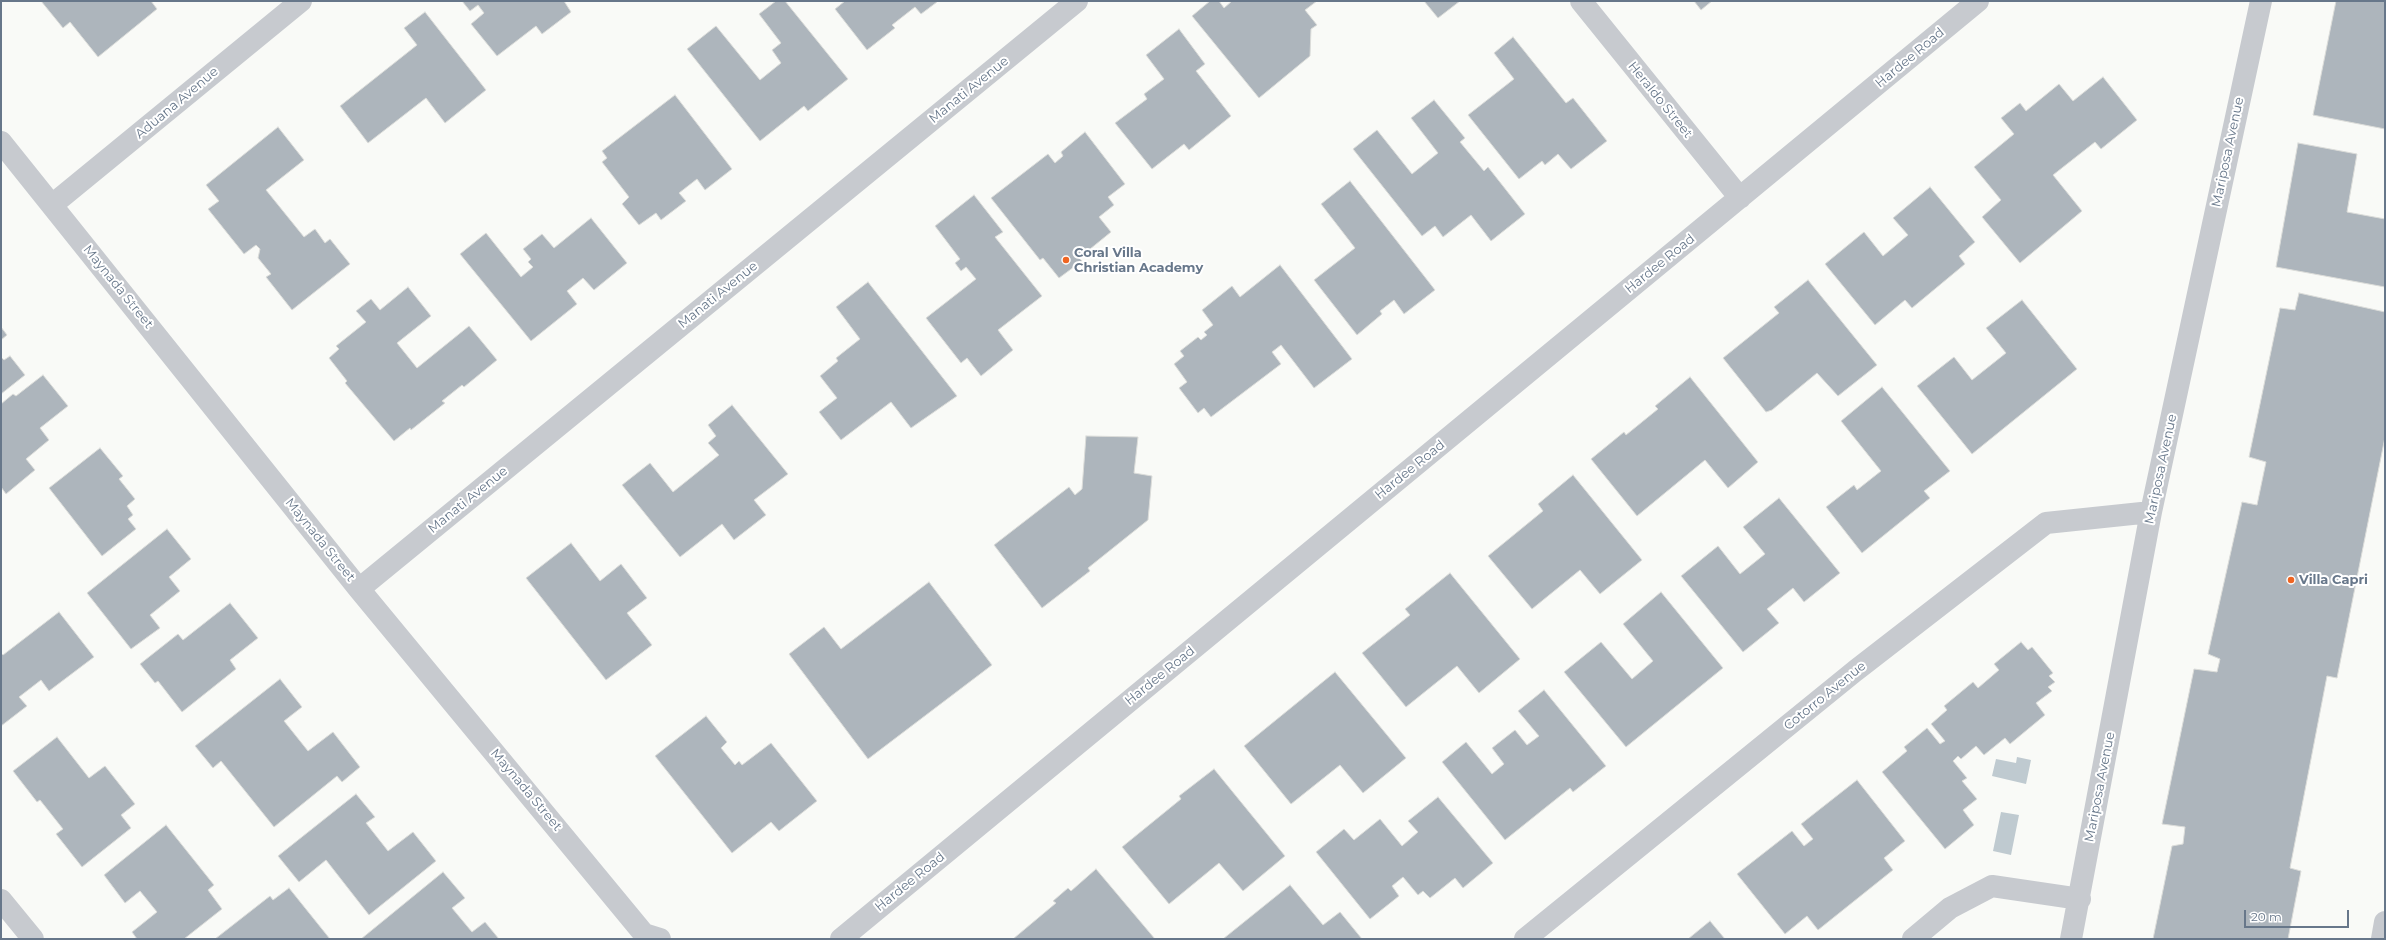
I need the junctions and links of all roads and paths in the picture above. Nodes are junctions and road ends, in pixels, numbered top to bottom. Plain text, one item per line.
1 (301, 1) edge
2 (1077, 1) edge
3 (1581, 1) edge
4 (1978, 1) edge
5 (2261, 1) edge
6 (1, 142) edge
7 (1740, 198) junction
8 (52, 205) junction
9 (2151, 512) junction
10 (359, 589) junction
11 (2080, 899) junction
12 (1, 900) edge
13 (2385, 922) edge
14 (649, 937) edge
15 (33, 939) edge
16 (841, 939) edge
17 (1525, 939) edge
18 (1913, 939) edge
19 (2071, 939) edge
20 (2382, 939) edge

1 - 8 street, Aduana Avenue
2 - 10 street, Manati Avenue
3 - 7 street, Heraldo Street
4 - 7 street, Hardee Road
5 - 9 street, Mariposa Avenue
6 - 8 street, Maynada Street
7 - 16 street, Hardee Road
8 - 10 street, Maynada Street
9 - 11 street, Mariposa Avenue
9 - 17 street, Cotorro Avenue
10 - 14 street, Maynada Street
11 - 18 street
11 - 19 street, Mariposa Avenue
12 - 15 street
13 - 20 street

